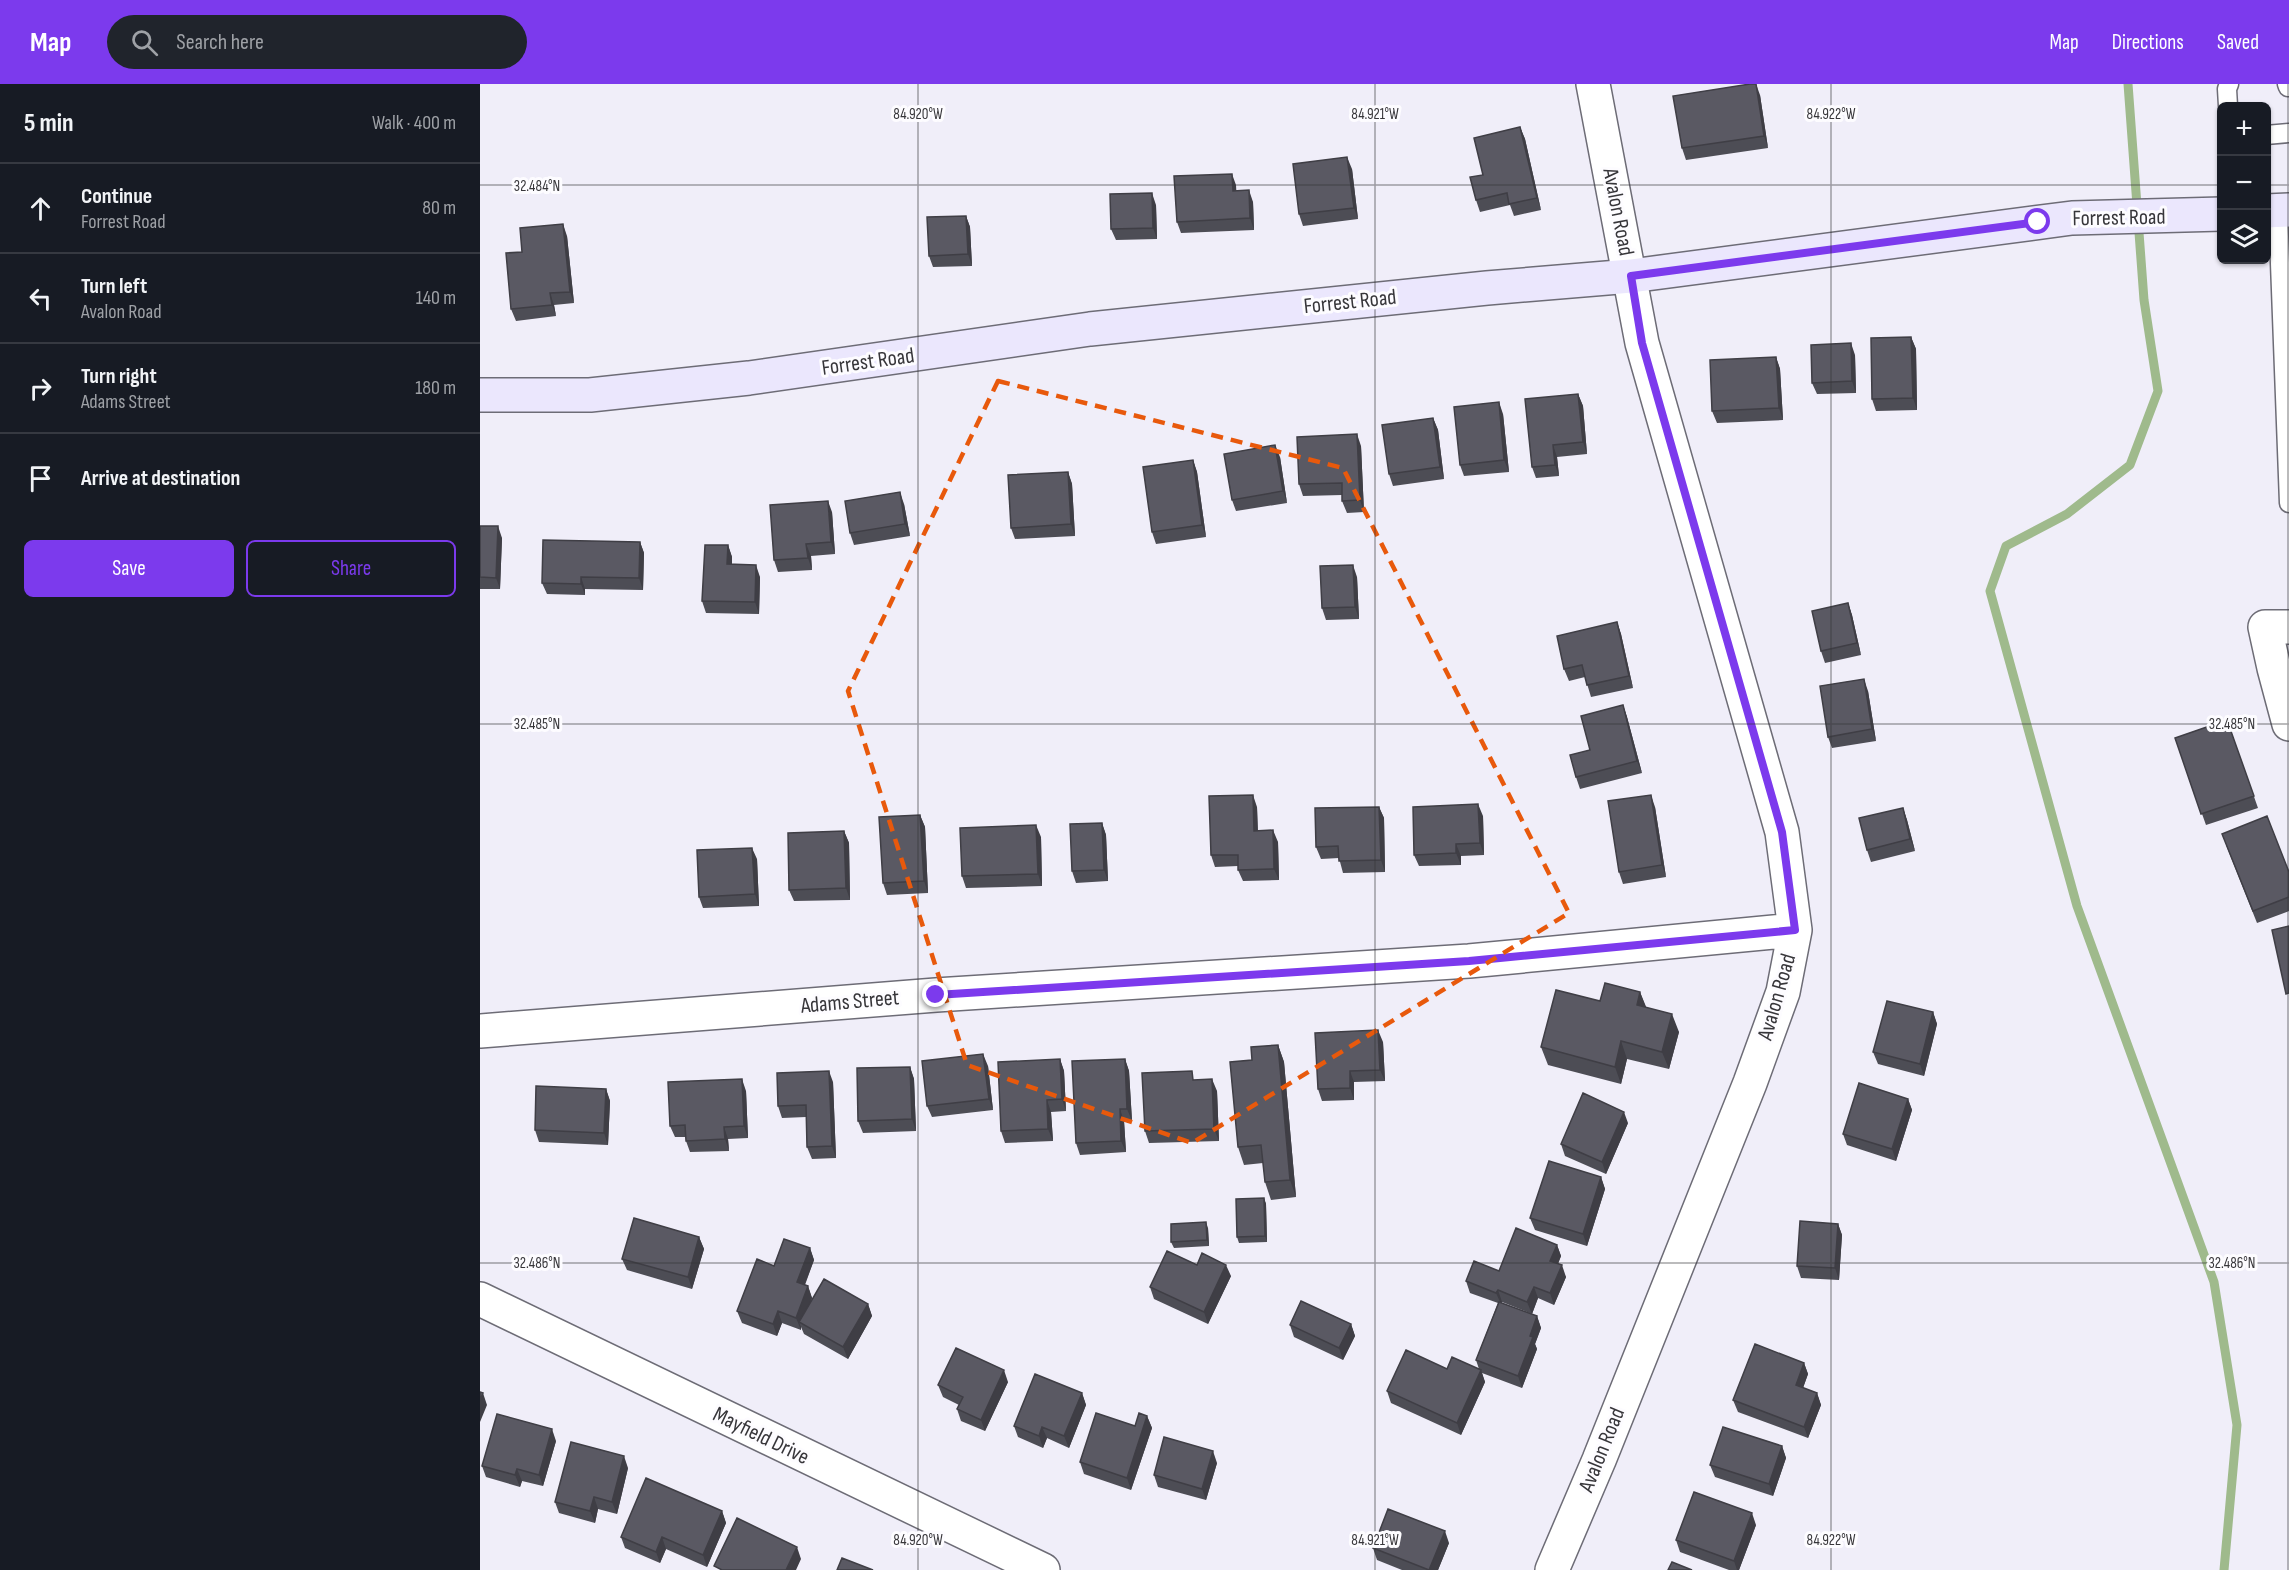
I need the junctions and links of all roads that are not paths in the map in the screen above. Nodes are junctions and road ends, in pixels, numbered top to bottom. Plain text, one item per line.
1 (1593, 84) edge
2 (2229, 84) edge
3 (2228, 102) edge
4 (2289, 133) edge
5 (2271, 135) edge
6 (2278, 210) edge
7 (2217, 214) edge
8 (1631, 276) junction
9 (480, 395) edge
10 (2289, 503) edge
11 (2289, 627) edge
12 (2289, 724) edge
13 (1795, 930) junction
14 (480, 1031) edge
15 (480, 1299) edge
16 (1043, 1570) edge
17 (1552, 1570) edge

1 - 8 street, Avalon Road
2 - 3 lane
4 - 5 lane
6 - 10 lane
7 - 8 main road, Forrest Road
8 - 9 main road, Forrest Road
8 - 13 street, Avalon Road
11 - 12 street
13 - 14 street, Adams Street
13 - 17 street, Avalon Road
15 - 16 street, Mayfield Drive

